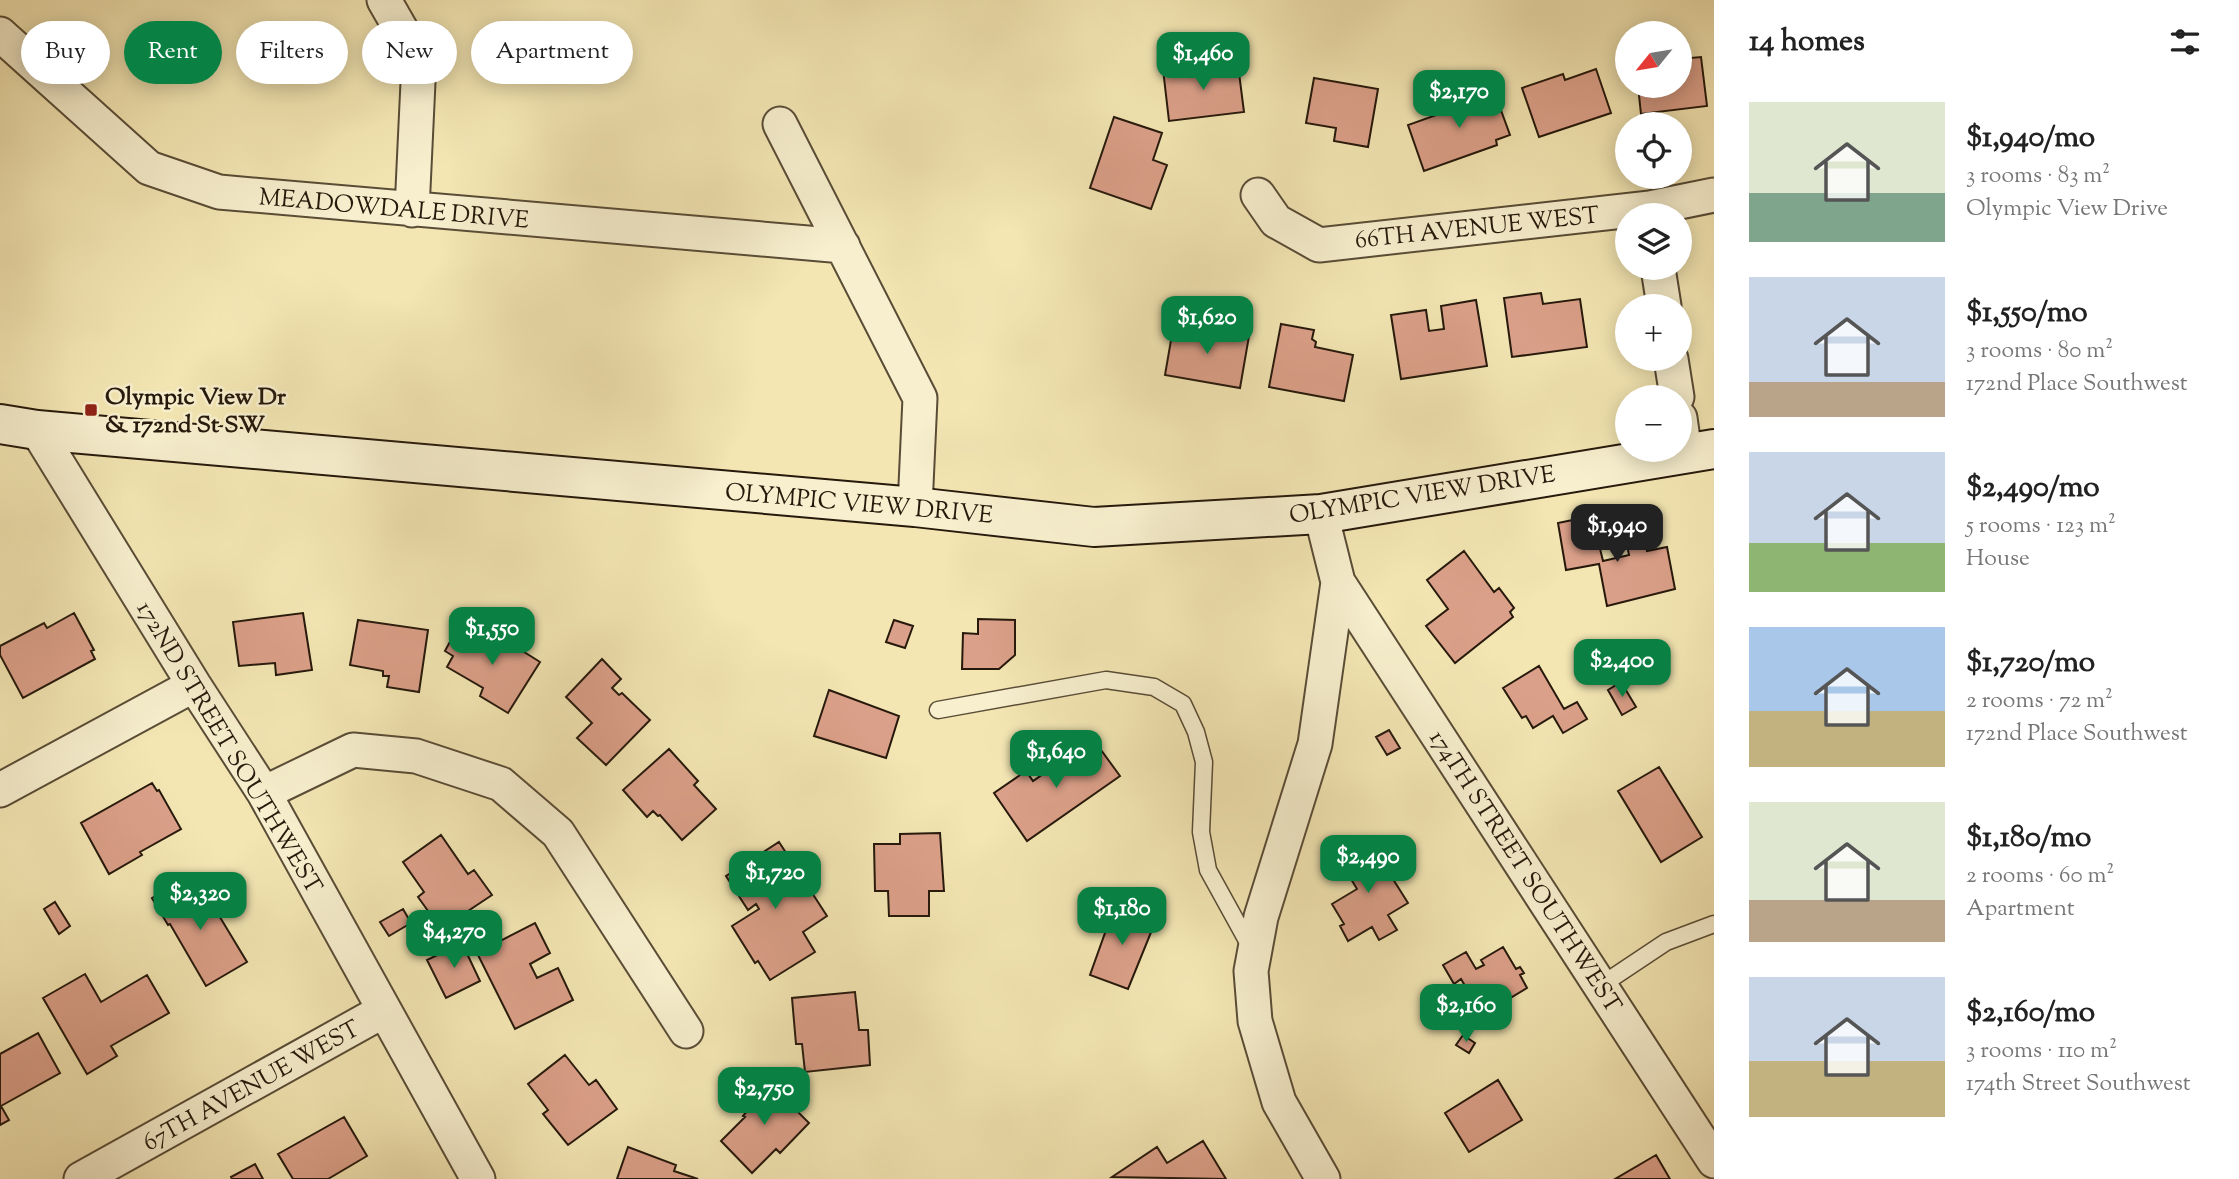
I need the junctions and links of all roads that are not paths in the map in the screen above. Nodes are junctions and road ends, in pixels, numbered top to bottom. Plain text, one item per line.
1 (384, 0) edge
2 (0, 34) edge
3 (780, 124) dead end
4 (1258, 195) dead end
5 (1714, 195) edge
6 (1682, 203) edge
7 (412, 211) junction
8 (1615, 215) edge
9 (843, 246) junction
10 (0, 424) edge
11 (37, 430) junction
12 (1693, 440) edge
13 (915, 507) junction
14 (1321, 514) junction
15 (1338, 582) junction
16 (194, 685) junction
17 (938, 710) dead end
18 (0, 789) edge
19 (264, 793) junction
20 (1714, 924) edge
21 (1254, 953) junction
22 (1600, 986) junction
23 (383, 1011) junction
24 (686, 1031) dead end
25 (1714, 1161) edge
26 (81, 1179) edge
27 (478, 1179) edge
28 (1323, 1179) edge

1 - 7 street
2 - 7 street, MEADOWDALE DRIVE
3 - 9 street
4 - 8 street, 66TH AVENUE WEST
5 - 6 street, 66TH AVENUE WEST
7 - 9 street, MEADOWDALE DRIVE
9 - 13 street
10 - 11 main road, OLYMPIC VIEW DRIVE
11 - 13 main road, OLYMPIC VIEW DRIVE
11 - 16 street, 172ND STREET SOUTHWEST
12 - 14 main road, OLYMPIC VIEW DRIVE
13 - 14 main road, OLYMPIC VIEW DRIVE
14 - 15 street
15 - 21 street
15 - 22 street, 174TH STREET SOUTHWEST
16 - 18 street
16 - 19 street, 172ND STREET SOUTHWEST
17 - 21 lane
19 - 23 street, 172ND STREET SOUTHWEST
19 - 24 street
20 - 22 lane
21 - 28 street
22 - 25 street, 174TH STREET SOUTHWEST
23 - 26 street, 67TH AVENUE WEST
23 - 27 street, 172ND STREET SOUTHWEST

